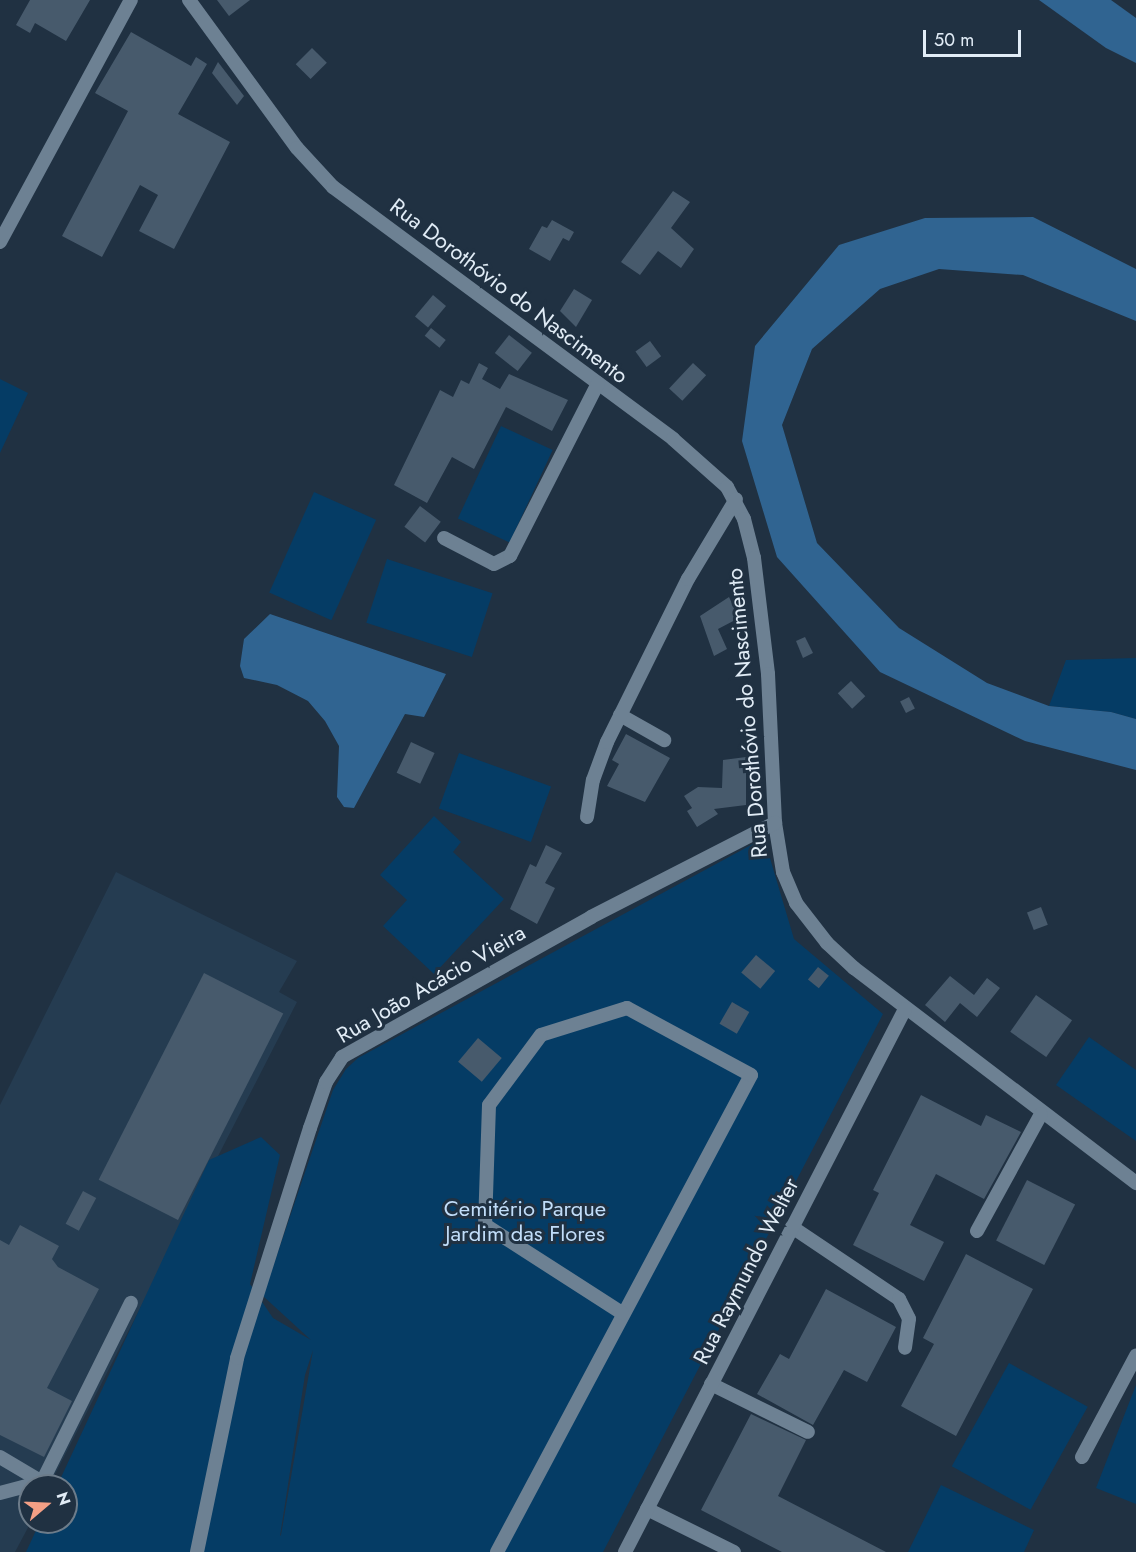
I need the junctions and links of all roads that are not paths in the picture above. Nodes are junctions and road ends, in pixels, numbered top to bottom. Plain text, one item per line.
1 (131, 0) edge
2 (189, 0) edge
3 (0, 242) edge
4 (597, 383) junction
5 (736, 499) junction
6 (444, 538) dead end
7 (620, 715) junction
8 (664, 740) dead end
9 (587, 817) dead end
10 (775, 823) junction
11 (905, 1009) junction
12 (1041, 1114) junction
13 (1136, 1183) edge
14 (792, 1227) junction
15 (977, 1231) dead end
16 (131, 1304) dead end
17 (622, 1313) junction
18 (905, 1348) dead end
19 (1136, 1356) edge
20 (711, 1384) junction
21 (808, 1432) dead end
22 (0, 1457) edge
23 (1082, 1457) dead end
24 (29, 1474) edge
25 (46, 1474) edge
26 (18, 1488) edge
27 (0, 1493) edge
28 (647, 1509) junction
29 (196, 1552) edge
30 (497, 1552) edge
31 (625, 1552) edge
32 (734, 1552) edge

1 - 3 street
2 - 4 street, Rua Dorothóvio do Nascimento
4 - 5 street, Rua Dorothóvio do Nascimento
4 - 6 street
5 - 7 street
5 - 10 street, Rua Dorothóvio do Nascimento
7 - 8 street
7 - 9 street
10 - 11 street, Rua Dorothóvio do Nascimento
10 - 29 street, Rua João Acácio Vieira
11 - 12 street, Rua Dorothóvio do Nascimento
11 - 14 street, Rua Raymundo Welter
12 - 13 street, Rua Dorothóvio do Nascimento
12 - 15 street
14 - 18 street
14 - 20 street, Rua Raymundo Welter
16 - 25 street
17 - 17 street
17 - 30 street
19 - 23 street
20 - 21 street
20 - 28 street, Rua Raymundo Welter
22 - 24 street
26 - 27 street
28 - 31 street, Rua Raymundo Welter
28 - 32 street

